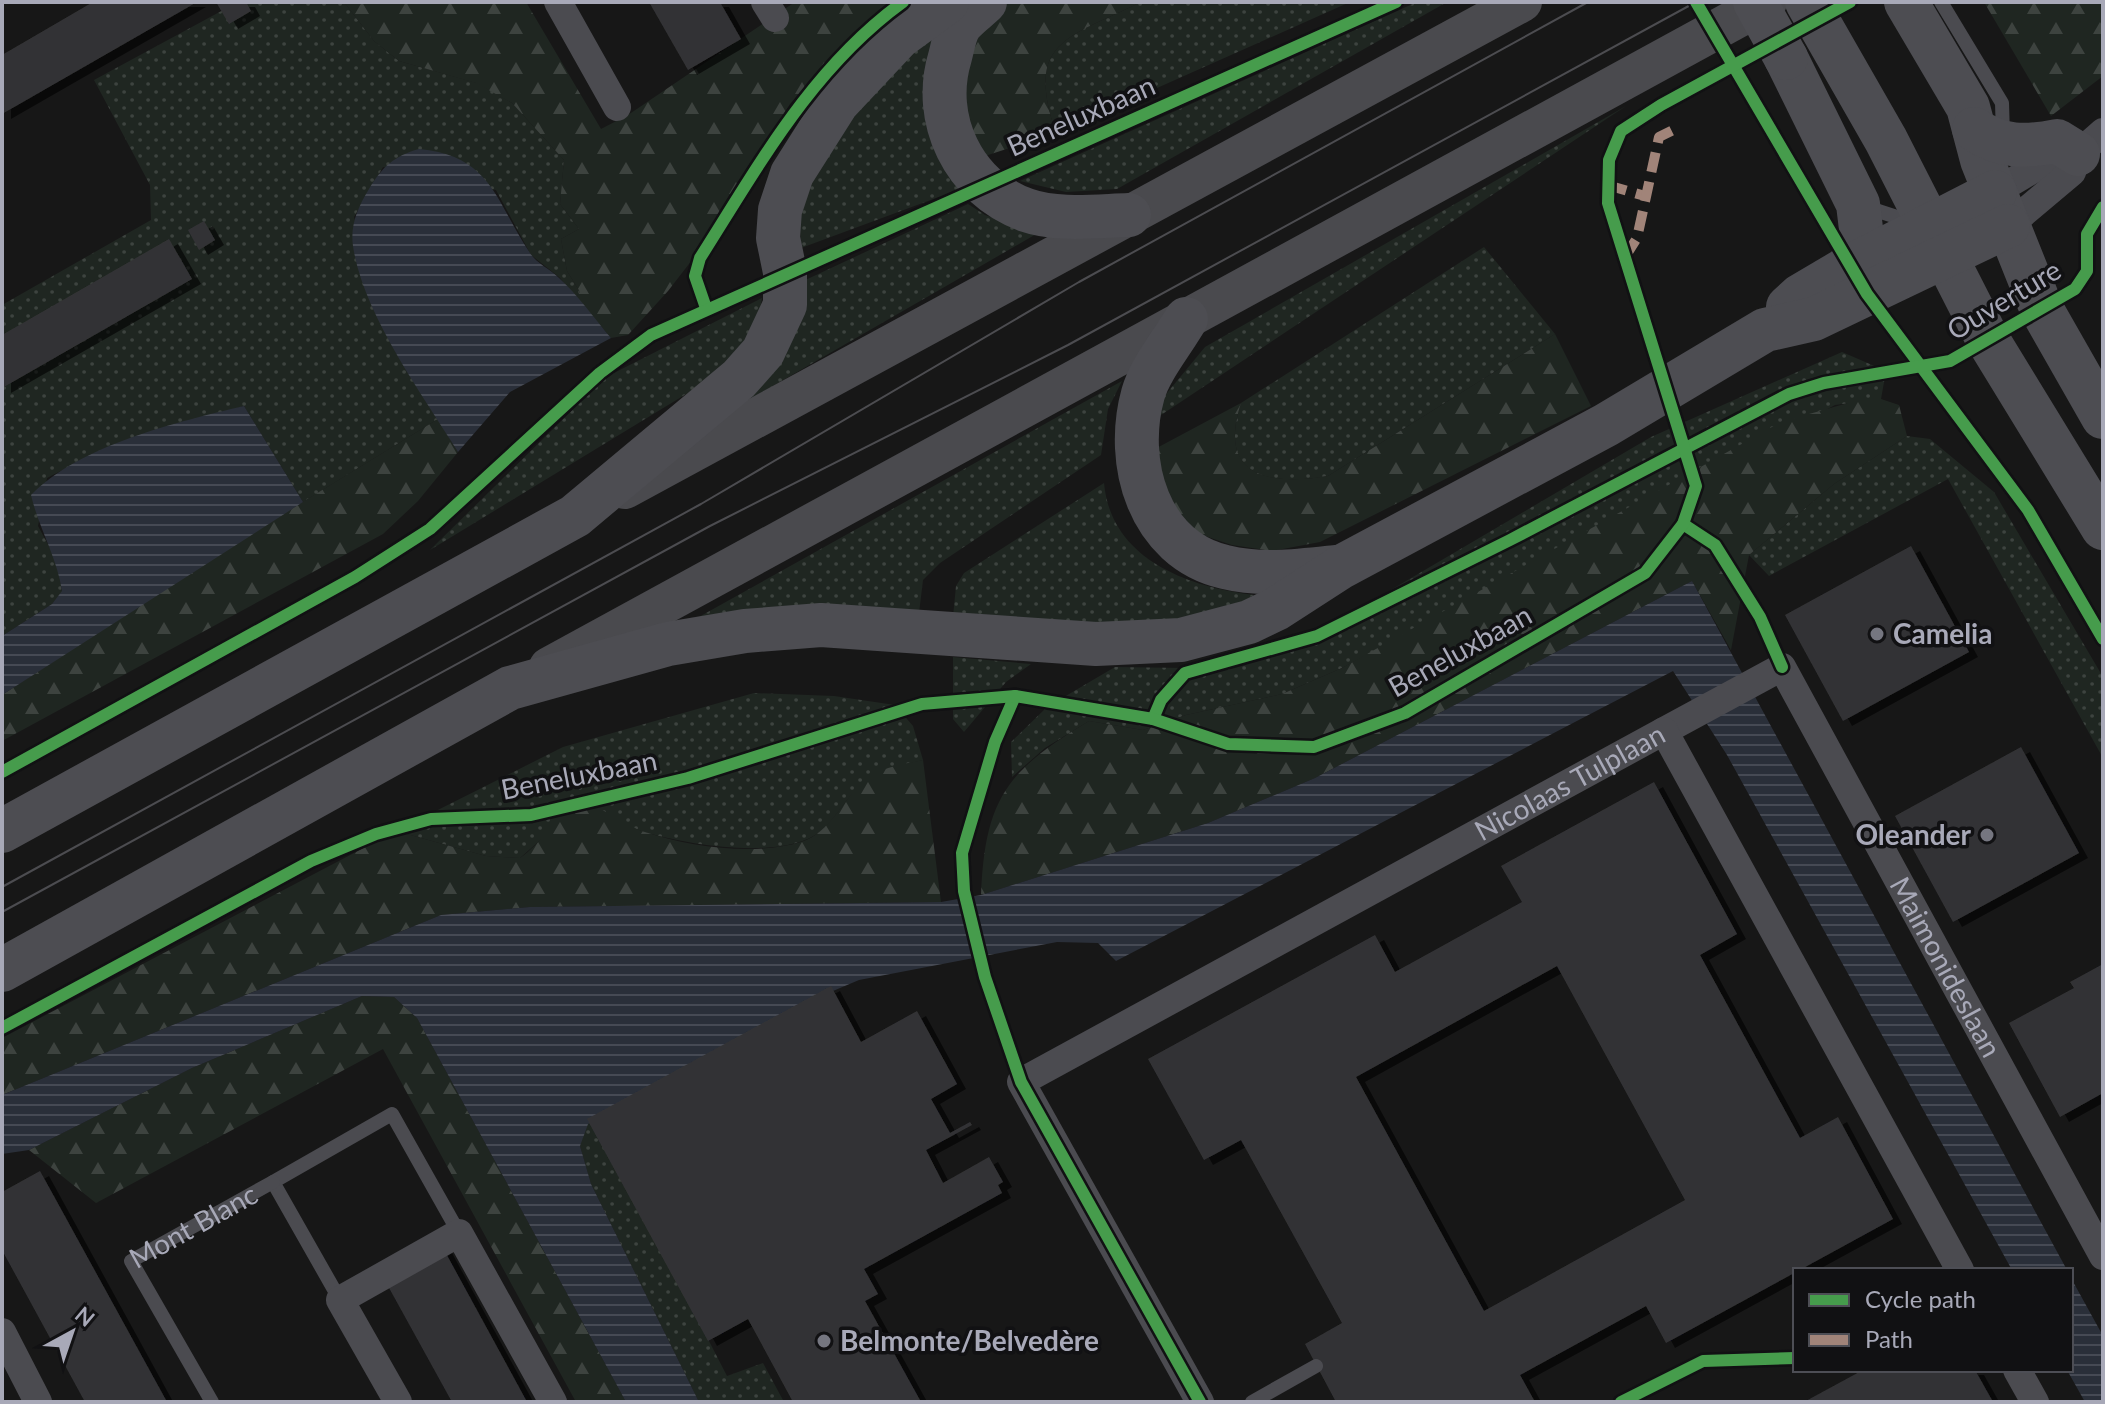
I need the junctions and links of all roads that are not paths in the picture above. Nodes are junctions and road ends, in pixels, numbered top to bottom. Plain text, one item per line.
1 (558, 2) edge
2 (947, 2) edge
3 (985, 2) edge
4 (1522, 2) edge
5 (1755, 2) edge
6 (1767, 2) edge
7 (1906, 2) edge
8 (1941, 2) edge
9 (1816, 18) edge
10 (617, 107) dead end
11 (2091, 143) edge
12 (1997, 169) junction
13 (1858, 204) junction
14 (1129, 215) junction
15 (1938, 241) junction
16 (1849, 267) junction
17 (1186, 319) junction
18 (1765, 330) junction
19 (2103, 417) edge
20 (575, 516) junction
21 (2103, 528) edge
22 (1341, 567) junction
23 (510, 688) junction
24 (1664, 731) junction
25 (2, 831) edge
26 (2, 970) edge
27 (273, 1182) junction
28 (459, 1233) junction
29 (2103, 1256) edge
30 (1959, 1268) edge
31 (340, 1300) junction
32 (2, 1332) edge
33 (1316, 1366) dead end
34 (2018, 1372) edge
35 (38, 1402) edge
36 (212, 1402) edge
37 (398, 1402) edge
38 (553, 1402) edge
39 (1200, 1402) edge
40 (1252, 1402) edge
41 (2035, 1402) edge

1 - 10 street
2 - 20 main road
3 - 14 main road
4 - 14 main road
5 - 13 main road, bridge
6 - 17 main road
7 - 12 main road
8 - 12 lane
9 - 15 main road
11 - 12 main road
11 - 12 street
12 - 15 main road
12 - 19 main road
13 - 15 lane
13 - 16 main road
14 - 20 main road
15 - 16 main road
15 - 18 main road
15 - 21 main road
16 - 18 main road
17 - 22 main road
17 - 23 main road
18 - 22 main road
20 - 25 main road
22 - 23 main road
23 - 26 main road
24 - 29 street, Maimonideslaan
24 - 30 street, Nicolaas Tulplaan
24 - 39 street, Nicolaas Tulplaan
27 - 28 lane, Mont Blanc
27 - 31 lane, Mont Blanc
27 - 36 lane, Mont Blanc
28 - 31 street
28 - 38 street, Mont Blanc
31 - 37 street, Mont Blanc
32 - 35 street
33 - 40 lane
34 - 41 street

